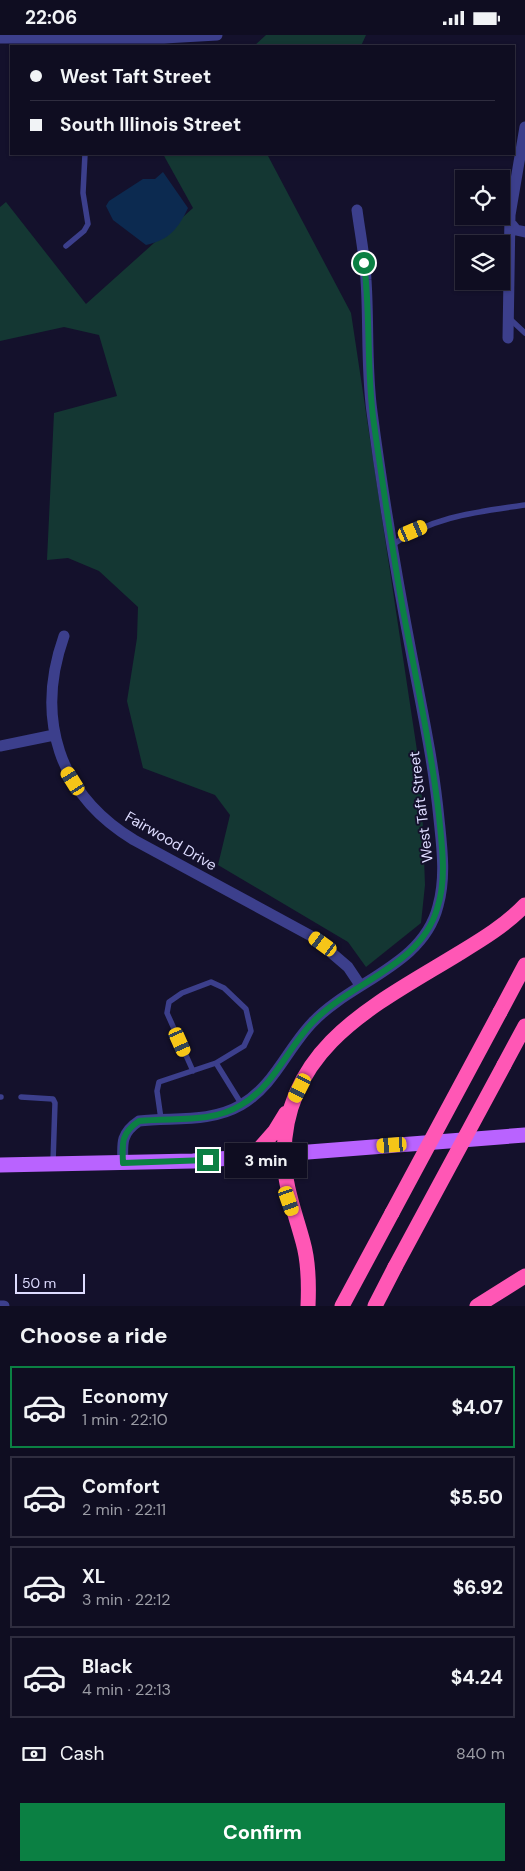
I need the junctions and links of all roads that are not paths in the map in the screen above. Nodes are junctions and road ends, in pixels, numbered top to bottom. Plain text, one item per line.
1 (217, 35) edge
2 (0, 38) edge
3 (87, 42) edge
4 (525, 127) edge
5 (84, 155) edge
6 (357, 210) dead end
7 (512, 225) junction
8 (525, 232) edge
9 (66, 246) dead end
10 (507, 317) junction
11 (525, 333) edge
12 (508, 338) dead end
13 (525, 505) edge
14 (392, 545) junction
15 (64, 636) dead end
16 (54, 735) junction
17 (0, 746) edge
18 (525, 905) edge
19 (525, 965) edge
20 (360, 985) junction
21 (525, 1026) edge
22 (216, 1063) junction
23 (193, 1071) junction
24 (20, 1097) dead end
25 (242, 1105) junction
26 (291, 1106) junction
27 (161, 1119) junction
28 (525, 1135) edge
29 (284, 1153) junction
30 (252, 1157) junction
31 (123, 1163) junction
32 (0, 1165) edge
33 (53, 1165) junction
34 (525, 1276) edge
35 (0, 1305) edge
36 (4, 1306) edge
37 (308, 1306) edge
38 (342, 1306) edge
39 (374, 1306) edge
40 (477, 1306) edge

1 - 3 street
2 - 3 street
4 - 7 street
5 - 9 lane
6 - 14 street, West Taft Street
7 - 8 street
7 - 10 street
10 - 11 lane
10 - 12 street
13 - 14 lane
14 - 20 street, West Taft Street
15 - 16 street, Fairwood Drive
16 - 17 street
16 - 20 street, Fairwood Drive
18 - 26 highway
19 - 38 highway, bridge
20 - 25 street, West Taft Street
21 - 39 highway, bridge
22 - 23 lane
22 - 23 lane
22 - 25 lane
23 - 27 lane
24 - 33 lane
25 - 27 street, West Taft Street
26 - 29 highway
26 - 30 highway
27 - 31 street, West Taft Street
28 - 29 main road
29 - 30 main road
29 - 37 highway
30 - 31 main road
31 - 33 main road
32 - 33 main road
34 - 40 highway
35 - 36 street

